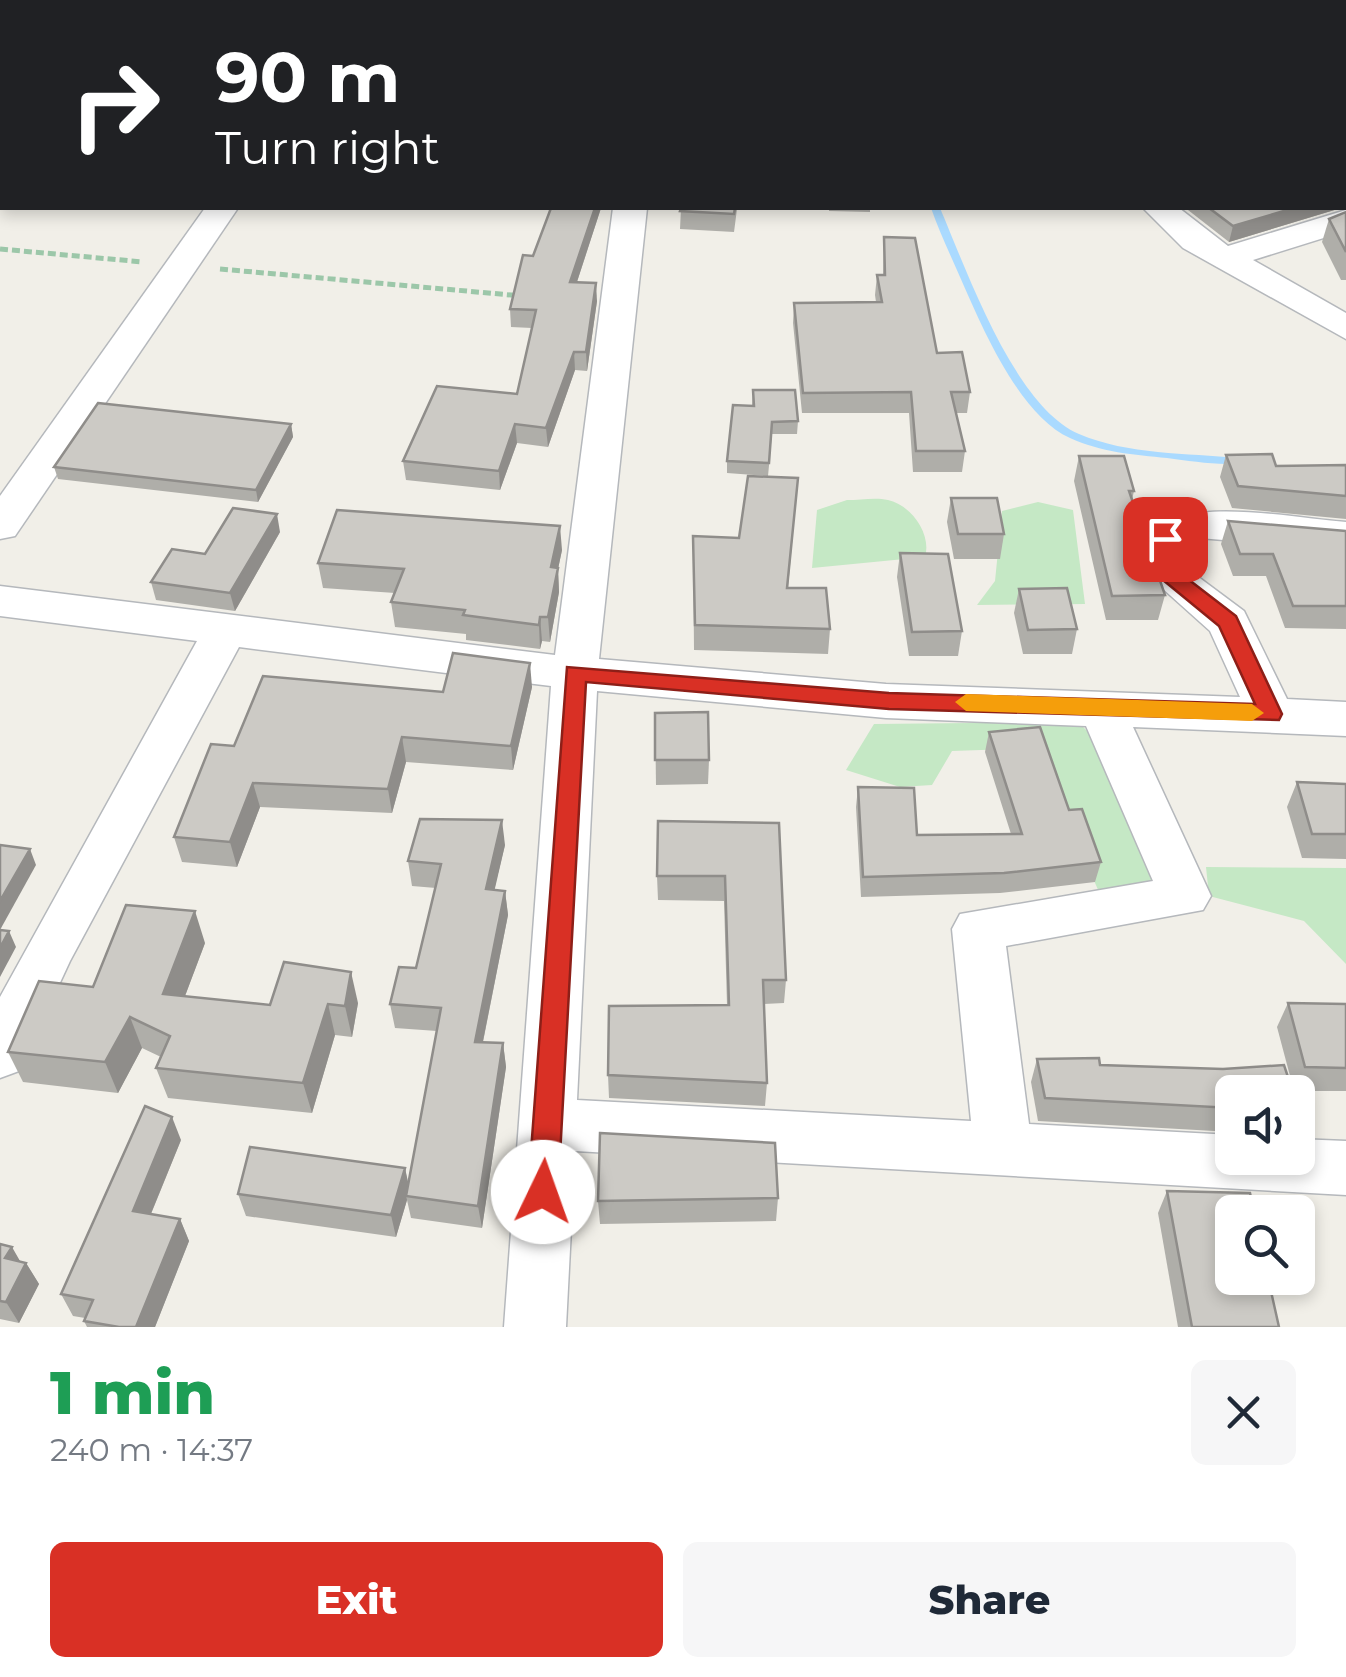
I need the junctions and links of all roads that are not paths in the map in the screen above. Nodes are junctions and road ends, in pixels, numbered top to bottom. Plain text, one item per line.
1 (220, 210) edge
2 (630, 210) edge
3 (1162, 210) edge
4 (1346, 220) edge
5 (1223, 258) junction
6 (1341, 320) edge
7 (0, 526) edge
8 (1346, 536) edge
9 (0, 601) edge
10 (227, 628) junction
11 (575, 673) junction
12 (1101, 707) junction
13 (1271, 714) junction
14 (1346, 719) edge
15 (0, 1054) edge
16 (547, 1124) junction
17 (1003, 1150) junction
18 (1346, 1168) edge
19 (534, 1327) edge

1 - 7 street
2 - 11 street
3 - 5 street
4 - 5 street
5 - 6 street
8 - 13 street
9 - 10 street
10 - 11 street
10 - 15 street
11 - 12 street
11 - 16 street
12 - 13 street
12 - 17 street
13 - 14 street
16 - 17 street
16 - 19 street
17 - 18 street

